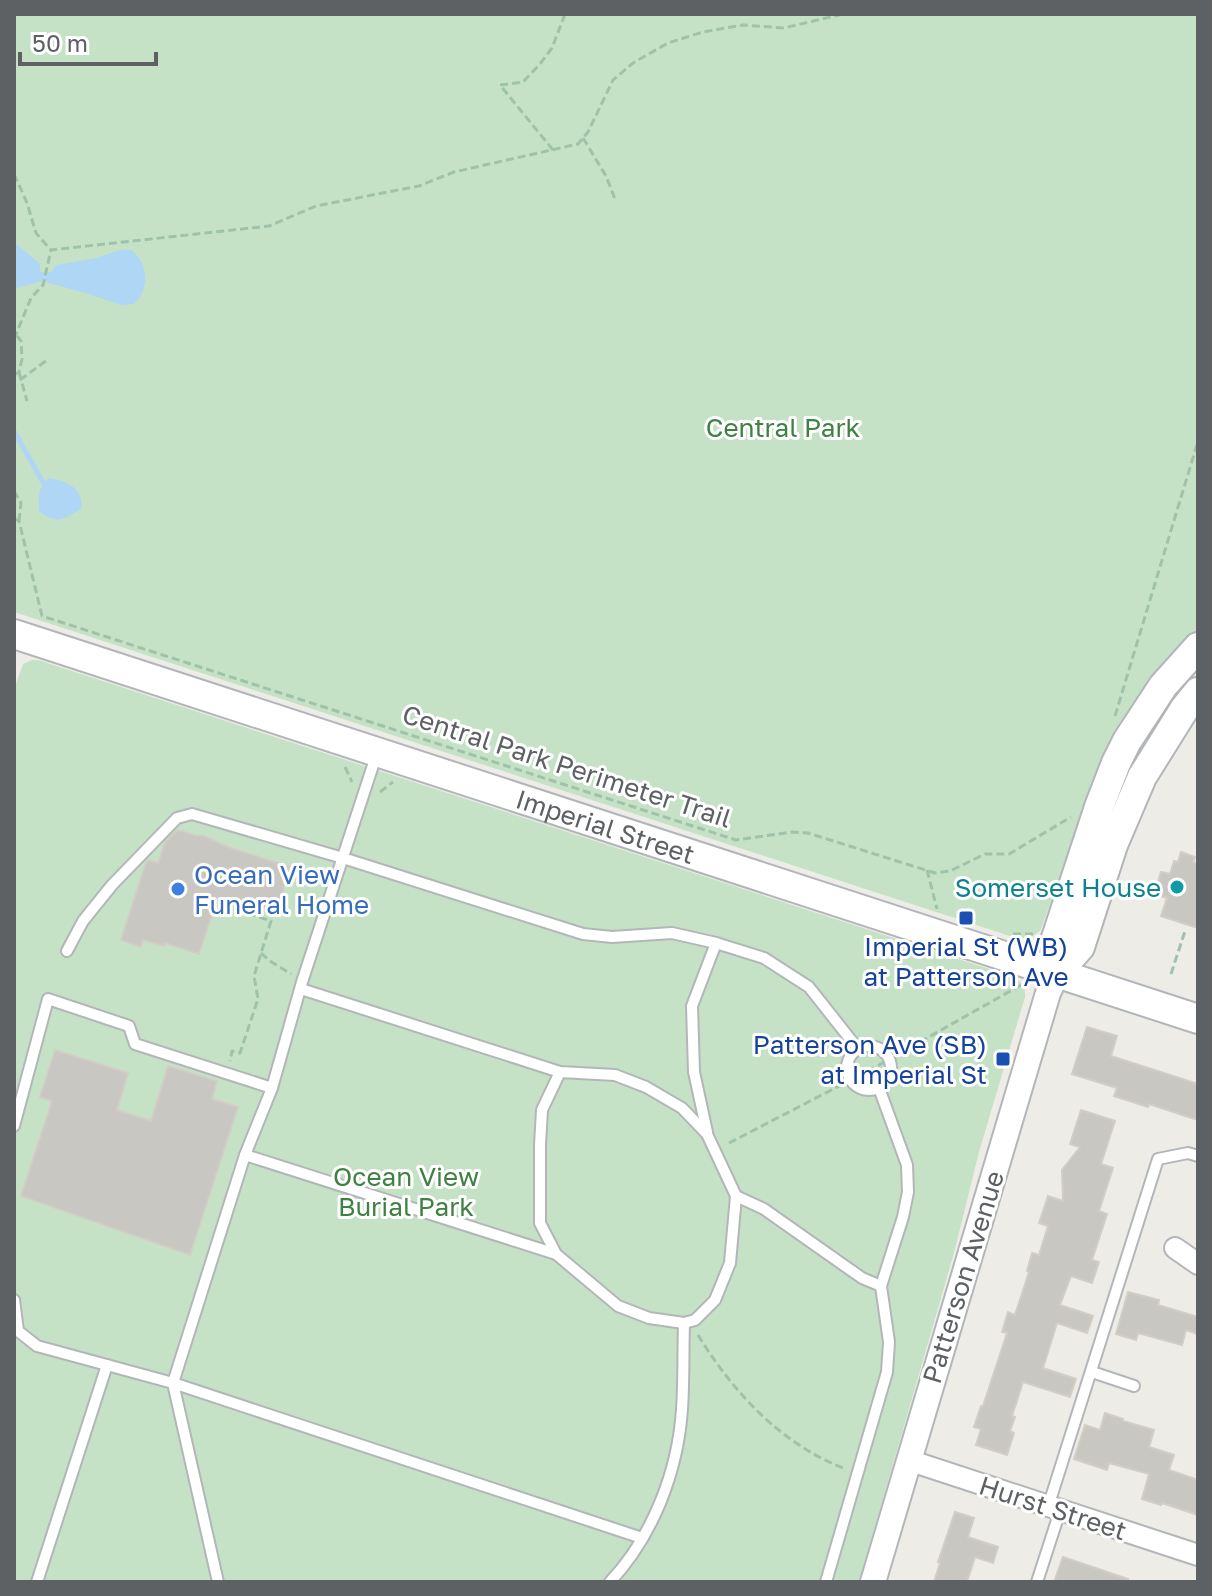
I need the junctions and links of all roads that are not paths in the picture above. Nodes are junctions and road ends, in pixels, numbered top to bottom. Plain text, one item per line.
1 (16, 641) edge
2 (1198, 647) edge
3 (1198, 692) edge
4 (377, 752) junction
5 (343, 858) junction
6 (716, 943) junction
7 (67, 951) dead end
8 (1057, 973) junction
9 (302, 985) junction
10 (1198, 1019) edge
11 (858, 1049) junction
12 (560, 1072) junction
13 (272, 1088) junction
14 (879, 1088) junction
15 (14, 1126) edge
16 (707, 1134) junction
17 (245, 1155) junction
18 (1198, 1156) edge
19 (736, 1196) junction
20 (1175, 1248) dead end
21 (556, 1254) junction
22 (1198, 1264) edge
23 (881, 1286) junction
24 (14, 1300) edge
25 (687, 1322) junction
26 (107, 1365) junction
27 (1092, 1372) junction
28 (173, 1383) junction
29 (1134, 1386) dead end
30 (908, 1460) junction
31 (1054, 1509) junction
32 (642, 1538) junction
33 (1198, 1555) edge
34 (37, 1582) edge
35 (218, 1582) edge
36 (610, 1582) edge
37 (826, 1582) edge
38 (873, 1582) edge
39 (1037, 1582) edge

1 - 4 main road, Imperial Street
2 - 8 main road
3 - 8 main road
4 - 5 lane
4 - 8 main road, Imperial Street
5 - 6 lane
5 - 7 lane
5 - 9 lane
6 - 11 lane
6 - 16 lane
8 - 10 main road, Imperial Street
8 - 30 street, Patterson Avenue
9 - 12 lane
9 - 13 lane
11 - 14 lane
11 - 14 lane
12 - 16 lane
12 - 21 lane
13 - 15 lane
13 - 17 lane
14 - 23 lane
16 - 19 lane
17 - 21 lane
17 - 28 lane
18 - 27 lane
19 - 23 lane
19 - 25 lane
20 - 22 street
21 - 25 lane
23 - 37 lane
24 - 26 lane
25 - 32 lane
26 - 28 lane
26 - 34 lane
27 - 29 lane
27 - 31 lane
28 - 32 lane
28 - 35 lane
30 - 31 street, Hurst Street
30 - 38 street, Patterson Avenue
31 - 33 street, Hurst Street
31 - 39 lane
32 - 36 lane

